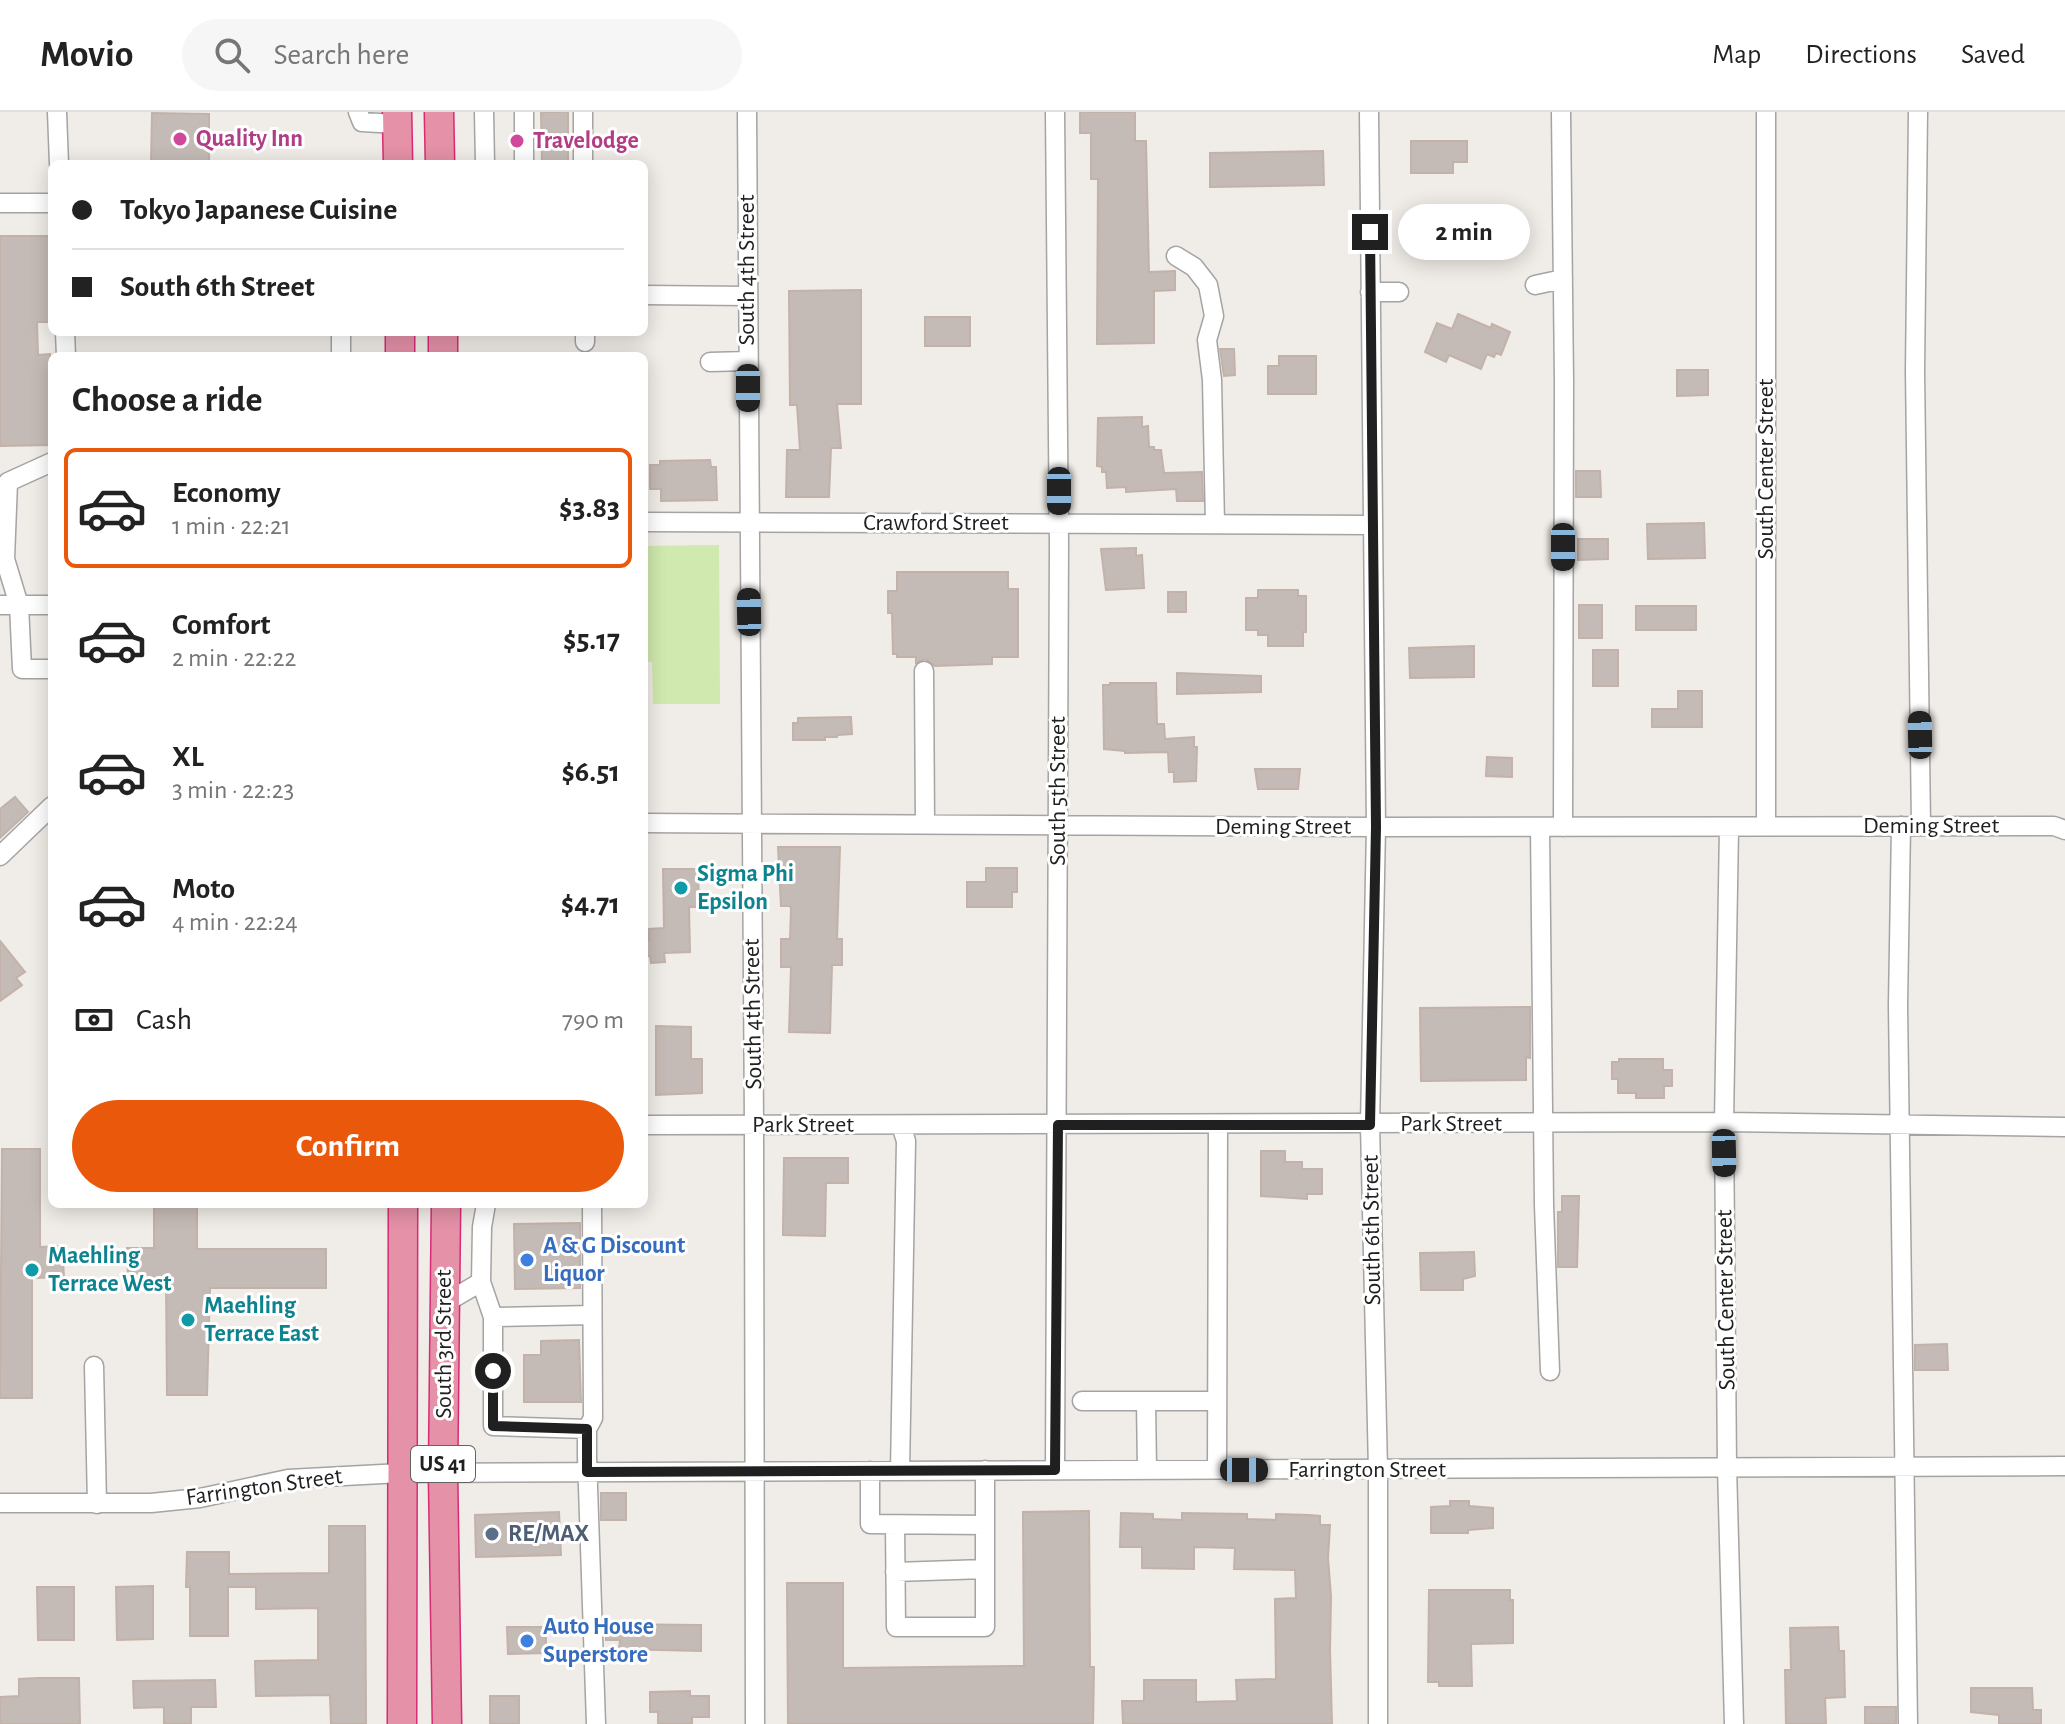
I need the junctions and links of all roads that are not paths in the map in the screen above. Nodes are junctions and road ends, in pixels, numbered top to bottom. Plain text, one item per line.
1 (57, 112) edge
2 (358, 112) edge
3 (439, 112) edge
4 (484, 112) edge
5 (524, 112) edge
6 (583, 112) edge
7 (747, 112) edge
8 (1055, 112) edge
9 (1369, 112) edge
10 (1561, 112) edge
11 (1766, 112) edge
12 (1918, 112) edge
13 (397, 118) edge
14 (59, 160) edge
15 (398, 160) edge
16 (440, 160) edge
17 (485, 160) edge
18 (524, 160) edge
19 (583, 160) edge
20 (0, 203) edge
21 (48, 203) edge
22 (1176, 256) dead end
23 (1563, 279) junction
24 (1535, 285) dead end
25 (1370, 292) junction
26 (1399, 292) dead end
27 (648, 295) edge
28 (748, 296) junction
29 (748, 361) junction
30 (710, 362) dead end
31 (48, 464) edge
32 (4, 482) edge
33 (648, 522) edge
34 (748, 522) junction
35 (1059, 523) junction
36 (1215, 524) junction
37 (1372, 525) junction
38 (10, 605) edge
39 (48, 605) edge
40 (48, 669) edge
41 (924, 671) dead end
42 (48, 810) edge
43 (648, 823) edge
44 (751, 823) junction
45 (925, 825) junction
46 (1058, 826) junction
47 (1766, 826) junction
48 (1901, 826) junction
49 (1921, 826) junction
50 (1376, 827) junction
51 (1540, 827) junction
52 (1563, 827) junction
53 (1729, 828) junction
54 (2065, 830) edge
55 (0, 856) edge
56 (1724, 1122) junction
57 (1544, 1124) junction
58 (1900, 1124) junction
59 (648, 1125) edge
60 (754, 1125) junction
61 (901, 1125) junction
62 (1058, 1125) junction
63 (1218, 1125) junction
64 (1370, 1125) junction
65 (2065, 1127) edge
66 (403, 1208) edge
67 (446, 1208) edge
68 (485, 1208) edge
69 (592, 1208) edge
70 (481, 1282) junction
71 (445, 1303) junction
72 (592, 1315) junction
73 (493, 1317) junction
74 (94, 1366) dead end
75 (1550, 1371) dead end
76 (1082, 1401) dead end
77 (1146, 1401) junction
78 (1217, 1401) junction
79 (587, 1429) junction
80 (1904, 1466) junction
81 (2065, 1466) edge
82 (1727, 1467) junction
83 (985, 1470) junction
84 (1055, 1470) junction
85 (1147, 1470) junction
86 (1217, 1470) junction
87 (1378, 1470) junction
88 (754, 1471) junction
89 (870, 1471) junction
90 (900, 1471) junction
91 (587, 1472) junction
92 (401, 1473) junction
93 (443, 1474) junction
94 (0, 1503) edge
95 (97, 1504) junction
96 (895, 1525) junction
97 (985, 1525) junction
98 (985, 1569) junction
99 (895, 1572) junction
100 (402, 1724) edge
101 (447, 1724) edge
102 (596, 1724) edge
103 (755, 1724) edge
104 (1378, 1724) edge
105 (1734, 1724) edge
106 (1908, 1724) edge

1 - 14 street
2 - 13 street
3 - 16 highway
4 - 17 street
5 - 18 street
6 - 19 street
7 - 28 street, South 4th Street
8 - 35 street, South 5th Street
9 - 25 street, South 6th Street
10 - 23 street
11 - 47 street, South Center Street
12 - 49 street
13 - 15 highway
20 - 21 street
22 - 36 street
23 - 24 street
23 - 52 street
25 - 26 street
25 - 37 street, South 6th Street
27 - 28 street
28 - 29 street, South 4th Street
29 - 30 street
29 - 34 street, South 4th Street
31 - 32 street
32 - 38 street
33 - 34 street, Crawford Street
34 - 35 street, Crawford Street
34 - 44 street, South 4th Street
35 - 36 street, Crawford Street
35 - 46 street, South 5th Street
36 - 37 street, Crawford Street
37 - 50 street, South 6th Street
38 - 39 street
38 - 40 street
41 - 45 street
42 - 55 street
43 - 44 street, Deming Street
44 - 45 street, Deming Street
44 - 60 street, South 4th Street
45 - 46 street, Deming Street
46 - 50 street, Deming Street
46 - 62 street, South 5th Street
47 - 48 street, Deming Street
47 - 53 street, Deming Street
48 - 49 street, Deming Street
48 - 58 street
49 - 54 street, Deming Street
50 - 51 street, Deming Street
50 - 64 street, South 6th Street
51 - 52 street, Deming Street
51 - 57 street
52 - 53 street, Deming Street
53 - 56 street, South Center Street
56 - 57 street, Park Street
56 - 58 street, Park Street
56 - 82 street, South Center Street
57 - 64 street, Park Street
57 - 75 street
58 - 65 street, Park Street
58 - 80 street
59 - 60 street, Park Street
60 - 61 street, Park Street
60 - 88 street, South 4th Street
61 - 62 street, Park Street
61 - 90 street
62 - 63 street, Park Street
62 - 84 street, South 5th Street
63 - 64 street, Park Street
63 - 78 street
64 - 87 street, South 6th Street
66 - 92 highway, South 3rd Street / US 41
67 - 71 highway, South 3rd Street / US 41
68 - 70 street
69 - 72 street
70 - 71 street
70 - 73 street
71 - 93 highway, South 3rd Street / US 41
72 - 73 street
72 - 79 street
73 - 79 street
74 - 95 street
76 - 77 street
77 - 78 street
77 - 85 street
78 - 86 street
79 - 91 street
80 - 81 street, Farrington Street
80 - 82 street, Farrington Street
80 - 106 street
82 - 87 street, Farrington Street
82 - 105 street, South Center Street
83 - 84 street, Farrington Street
83 - 90 street, Farrington Street
83 - 97 street
84 - 85 street, Farrington Street
85 - 86 street, Farrington Street
86 - 87 street, Farrington Street
87 - 104 street, South 6th Street
88 - 89 street, Farrington Street
88 - 91 street, Farrington Street
88 - 103 street, South 4th Street
89 - 90 street, Farrington Street
89 - 96 street
91 - 93 street, Farrington Street
91 - 102 street
92 - 93 street, Farrington Street
92 - 95 street, Farrington Street
92 - 100 highway, South 3rd Street / US 41
93 - 101 highway, South 3rd Street / US 41
94 - 95 street, Farrington Street
96 - 97 street
96 - 99 street
97 - 98 street
98 - 99 street
98 - 99 street

